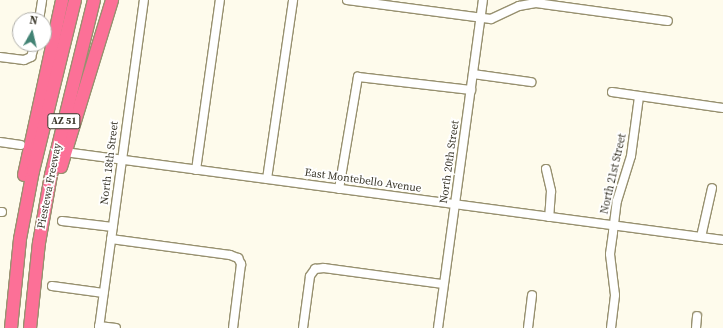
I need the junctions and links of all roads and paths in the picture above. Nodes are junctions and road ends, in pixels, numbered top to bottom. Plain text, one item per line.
1 (42, 0) edge
2 (62, 0) edge
3 (75, 0) edge
4 (94, 0) edge
5 (112, 0) edge
6 (144, 0) edge
7 (220, 0) edge
8 (293, 0) edge
9 (347, 0) edge
10 (483, 0) edge
11 (40, 12) edge
12 (481, 18) junction
13 (668, 21) dead end
14 (33, 52) edge
15 (0, 56) edge
16 (473, 74) junction
17 (531, 82) dead end
18 (472, 90) junction
19 (612, 92) dead end
20 (639, 97) junction
21 (723, 108) edge
22 (0, 142) edge
23 (22, 145) dead end
24 (72, 153) dead end
25 (122, 160) junction
26 (546, 169) dead end
27 (196, 170) junction
28 (267, 179) junction
29 (712, 188) dead end
30 (339, 189) junction
31 (455, 205) junction
32 (549, 217) junction
33 (62, 220) dead end
34 (614, 226) junction
35 (113, 227) junction
36 (701, 237) junction
37 (20, 239) junction
38 (111, 240) junction
39 (723, 240) edge
40 (39, 243) junction
41 (443, 284) junction
42 (52, 286) dead end
43 (104, 293) junction
44 (532, 295) dead end
45 (697, 316) dead end
46 (99, 327) edge
47 (11, 328) edge
48 (30, 328) edge
49 (116, 328) edge
50 (233, 328) edge
51 (303, 328) edge
52 (438, 328) edge
53 (528, 328) edge
54 (611, 328) edge
55 (696, 328) edge

1 - 11 street
2 - 37 highway
3 - 37 highway, Piestewa Freeway / AZ 51
4 - 40 highway, Piestewa Freeway / AZ 51
5 - 40 highway
6 - 25 street, North 18th Street
7 - 27 street
8 - 28 street
9 - 12 street
10 - 12 street, North 20th Street
12 - 13 street
12 - 16 street, North 20th Street
14 - 15 street
16 - 17 street
16 - 18 street, North 20th Street
18 - 30 street
18 - 31 street, North 20th Street
19 - 20 street
20 - 21 street
20 - 34 street, North 21st Street
22 - 23 street
24 - 25 street, East Montebello Avenue
25 - 27 street, East Montebello Avenue
25 - 35 street, North 18th Street
26 - 32 street
27 - 28 street, East Montebello Avenue
28 - 30 street, East Montebello Avenue
29 - 36 street
30 - 31 street, East Montebello Avenue
31 - 32 street, East Montebello Avenue
31 - 41 street, North 20th Street
32 - 34 street, East Montebello Avenue
33 - 35 street
34 - 36 street, East Montebello Avenue
34 - 54 street, North 21st Street
35 - 38 street, North 18th Street
36 - 39 street, East Montebello Avenue
37 - 47 highway, Piestewa Freeway / AZ 51
38 - 43 street, North 18th Street
38 - 50 street
40 - 48 highway, Piestewa Freeway / AZ 51
41 - 51 street
41 - 52 street, North 20th Street
42 - 43 street
43 - 46 street, North 18th Street
44 - 53 street
45 - 55 street
46 - 49 street

